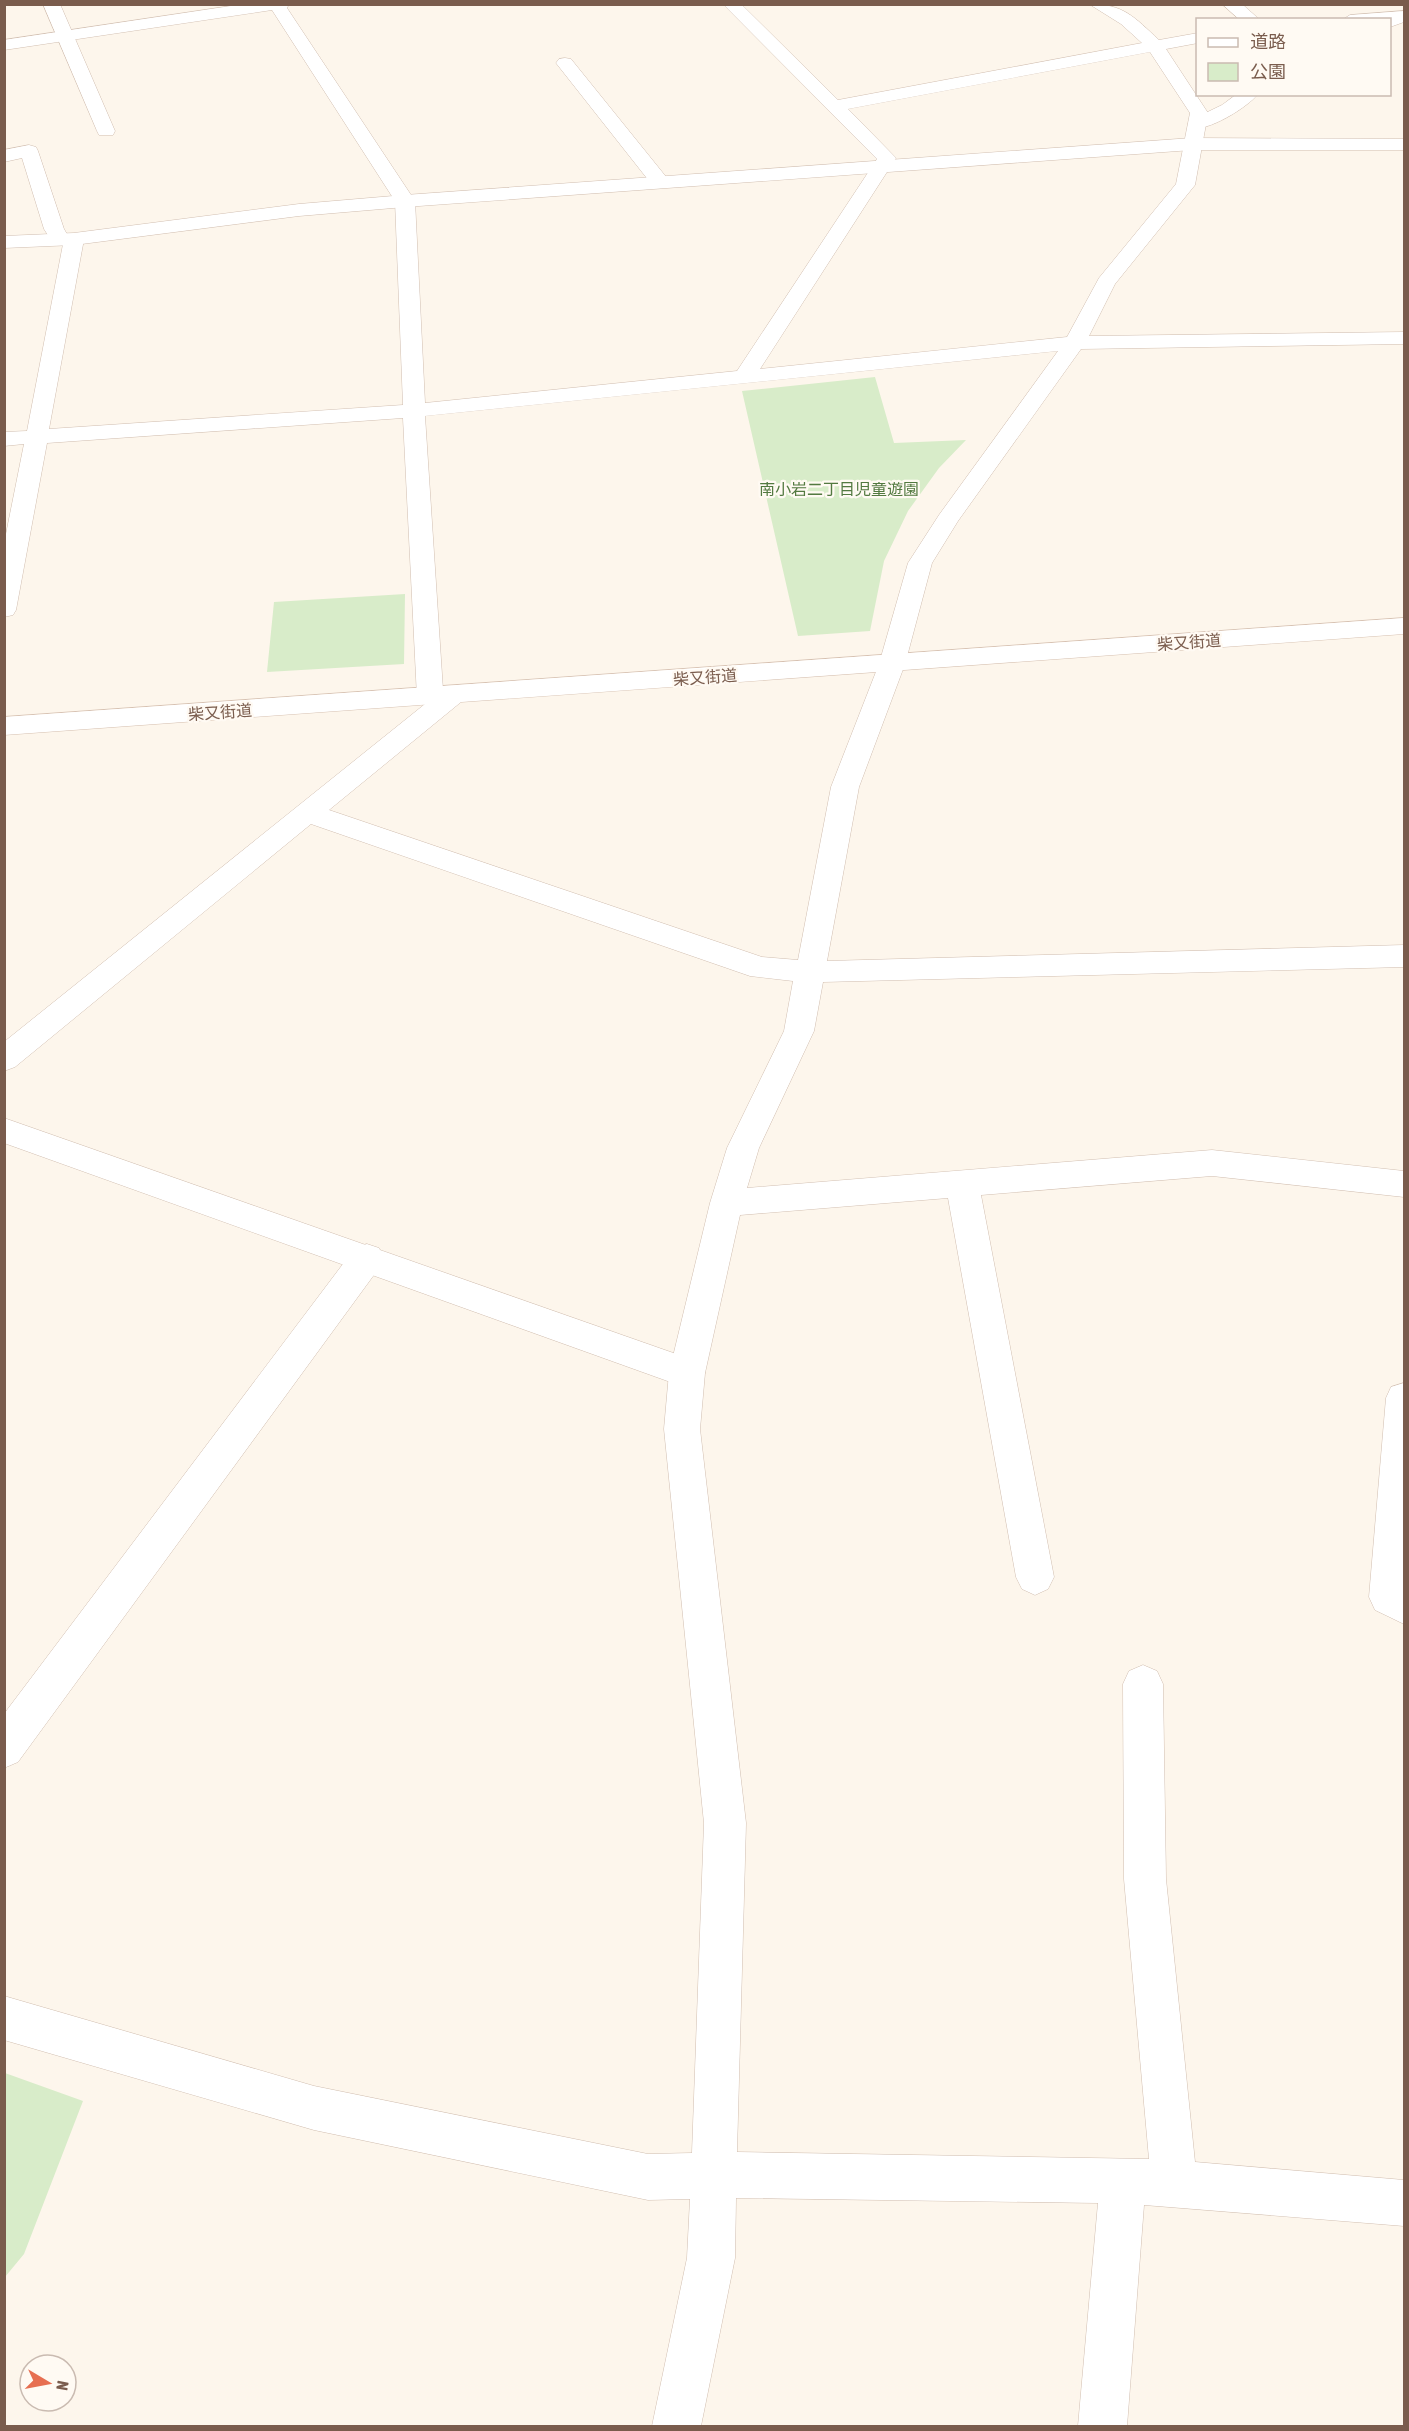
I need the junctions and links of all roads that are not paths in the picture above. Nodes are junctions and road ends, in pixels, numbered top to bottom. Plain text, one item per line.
1 (51, 4) edge
2 (281, 4) edge
3 (731, 4) edge
4 (1097, 4) edge
5 (1230, 4) edge
6 (1400, 4) edge
7 (276, 5) edge
8 (1404, 15) edge
9 (1249, 18) edge
10 (1372, 18) edge
11 (66, 35) junction
12 (1196, 38) edge
13 (4, 45) edge
14 (1155, 46) junction
15 (565, 63) dead end
16 (1246, 96) edge
17 (835, 106) junction
18 (106, 131) dead end
19 (1194, 134) junction
20 (1404, 146) edge
21 (4, 156) edge
22 (880, 168) junction
23 (660, 182) junction
24 (405, 201) junction
25 (67, 239) junction
26 (4, 242) edge
27 (1404, 338) edge
28 (1075, 344) junction
29 (744, 377) junction
30 (414, 411) junction
31 (37, 437) junction
32 (4, 439) edge
33 (4, 610) edge
34 (1404, 626) edge
35 (892, 664) junction
36 (441, 697) junction
37 (4, 726) edge
38 (310, 814) junction
39 (1404, 956) edge
40 (810, 972) junction
41 (4, 1059) edge
42 (4, 1130) edge
43 (962, 1183) junction
44 (1404, 1184) edge
45 (726, 1203) junction
46 (367, 1258) junction
47 (687, 1373) junction
48 (1404, 1398) edge
49 (1035, 1578) dead end
50 (1404, 1606) edge
51 (1143, 1684) dead end
52 (4, 1748) edge
53 (4, 2018) edge
54 (715, 2176) junction
55 (1123, 2181) junction
56 (1174, 2183) junction
57 (1404, 2203) edge
58 (676, 2427) edge
59 (1103, 2427) edge

1 - 11 street
2 - 7 street
3 - 17 street
4 - 14 street
5 - 9 street
6 - 8 street
7 - 11 street
7 - 24 street
8 - 10 street
11 - 13 street
11 - 18 street
12 - 14 street
14 - 17 street
14 - 19 street
15 - 23 street
16 - 19 street
17 - 22 street
19 - 20 street
19 - 22 street
19 - 28 street
21 - 25 street
22 - 23 street
22 - 29 street
23 - 24 street
24 - 25 street
24 - 30 street
25 - 26 street
25 - 31 street
27 - 28 street
28 - 29 street
28 - 35 street
29 - 30 street
30 - 31 street
30 - 36 street
31 - 32 street
31 - 33 street
34 - 35 street, 柴又街道
35 - 36 street, 柴又街道
35 - 40 street
36 - 37 street, 柴又街道
36 - 38 street
38 - 40 street
38 - 41 street
39 - 40 street
40 - 45 street
42 - 46 street
43 - 44 street
43 - 45 street
43 - 49 street
45 - 47 street
46 - 47 street
46 - 52 street
47 - 54 street
48 - 50 street
51 - 56 street
53 - 54 street
54 - 55 street
54 - 58 street
55 - 56 street
55 - 59 street
56 - 57 street

